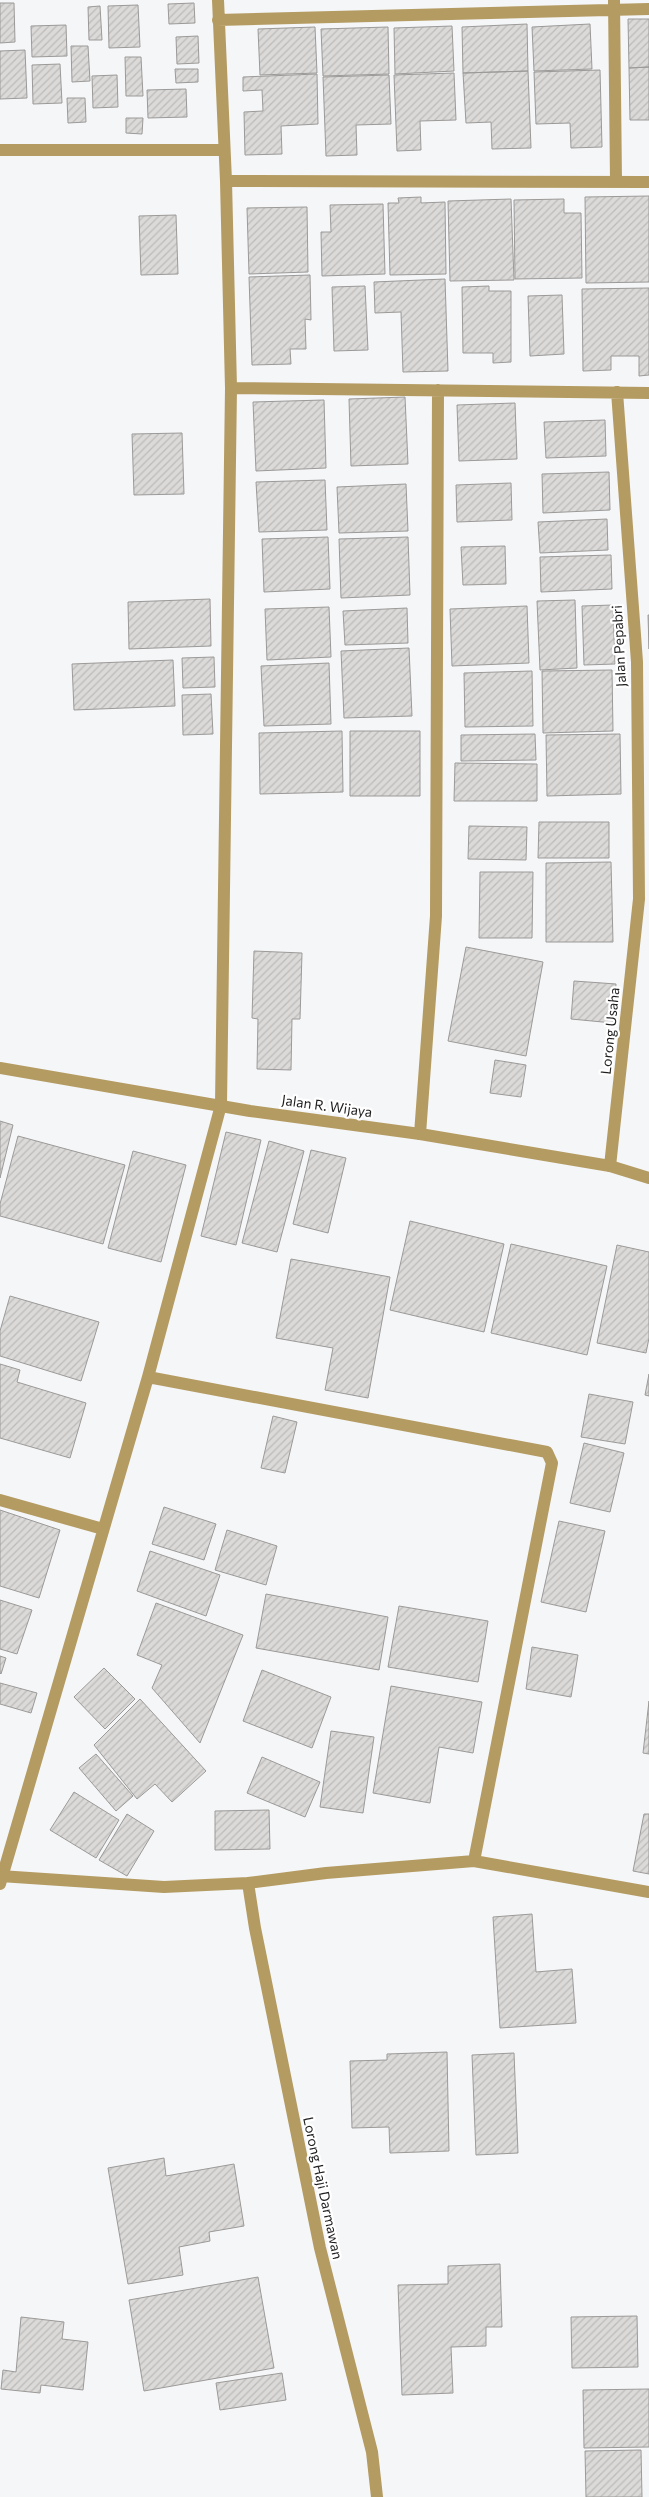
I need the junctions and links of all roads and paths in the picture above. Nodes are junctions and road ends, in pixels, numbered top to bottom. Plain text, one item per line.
1 (218, 0) edge
2 (614, 5) edge
3 (649, 9) edge
4 (218, 20) junction
5 (0, 150) edge
6 (224, 150) junction
7 (226, 181) junction
8 (616, 181) junction
9 (649, 182) edge
10 (231, 388) junction
11 (438, 390) junction
12 (617, 392) junction
13 (649, 393) edge
14 (643, 662) edge
15 (639, 899) joint
16 (0, 1068) edge
17 (221, 1105) junction
18 (420, 1134) junction
19 (610, 1166) junction
20 (649, 1178) edge
21 (148, 1377) junction
22 (0, 1500) edge
23 (104, 1529) junction
24 (474, 1861) junction
25 (1, 1878) edge
26 (248, 1883) junction
27 (649, 1892) edge
28 (377, 2497) edge

1 - 4 street
2 - 3 street
2 - 4 street
2 - 8 street
4 - 6 street
5 - 6 street
6 - 7 street
7 - 8 street
7 - 10 street
8 - 9 street
10 - 11 street
10 - 17 street
11 - 12 street
11 - 18 street
12 - 13 street
12 - 14 street, Jalan Pepabri
14 - 15 street, Jalan Pepabri
15 - 19 street, Lorong Usaha
16 - 17 street, Jalan R. Wijaya
17 - 18 street, Jalan R. Wijaya
17 - 21 street
18 - 19 street, Jalan R. Wijaya
19 - 20 street, Jalan R. Wijaya
21 - 23 street
21 - 24 street
22 - 23 street
23 - 25 street
24 - 26 street
24 - 27 street
25 - 26 street
26 - 28 street, Lorong Haji Darmawan

